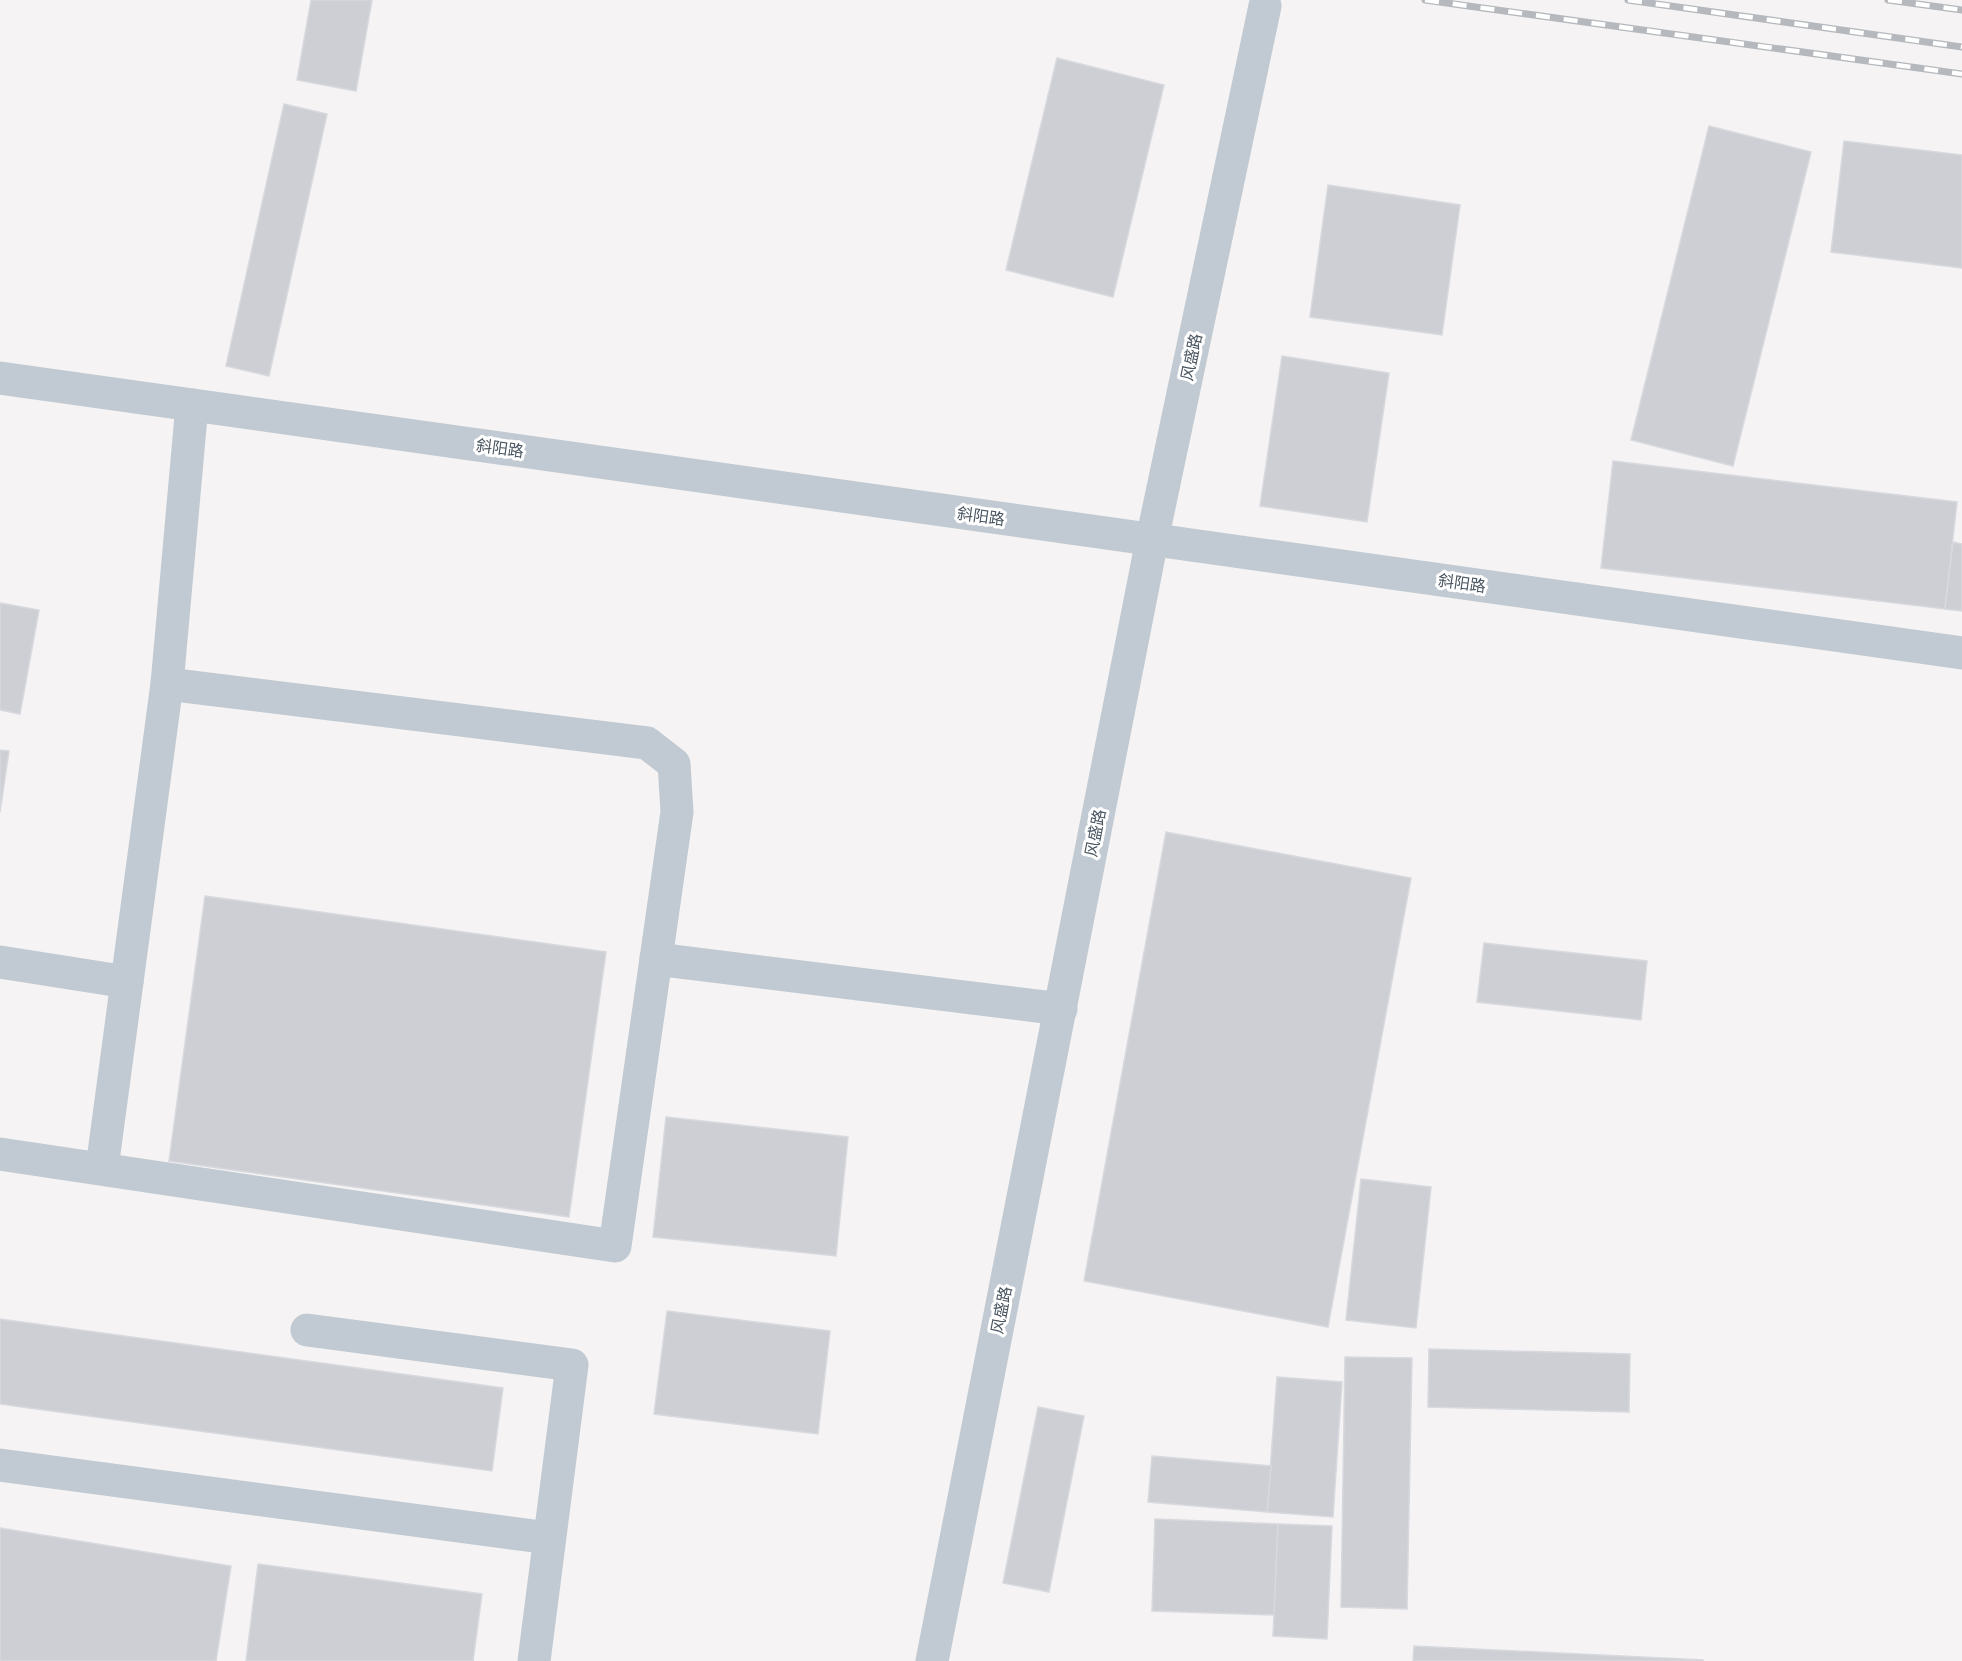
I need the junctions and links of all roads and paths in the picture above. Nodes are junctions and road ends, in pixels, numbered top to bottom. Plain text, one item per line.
1 (1265, 6) dead end
2 (0, 378) edge
3 (192, 405) junction
4 (1152, 540) junction
5 (1962, 652) edge
6 (167, 684) junction
7 (656, 959) junction
8 (0, 962) edge
9 (127, 982) junction
10 (1061, 1009) junction
11 (0, 1154) edge
12 (102, 1168) junction
13 (307, 1330) dead end
14 (0, 1465) edge
15 (549, 1538) junction
16 (534, 1661) edge
17 (932, 1661) edge

1 - 4 street, 风盛路
2 - 3 street, 斜阳路
3 - 4 street, 斜阳路
3 - 6 street
4 - 5 street, 斜阳路
4 - 10 street, 风盛路
6 - 7 street
6 - 9 street
7 - 10 street
7 - 12 street
8 - 9 street
9 - 12 street
10 - 17 street, 风盛路
11 - 12 street
13 - 15 street
14 - 15 street
15 - 16 street

